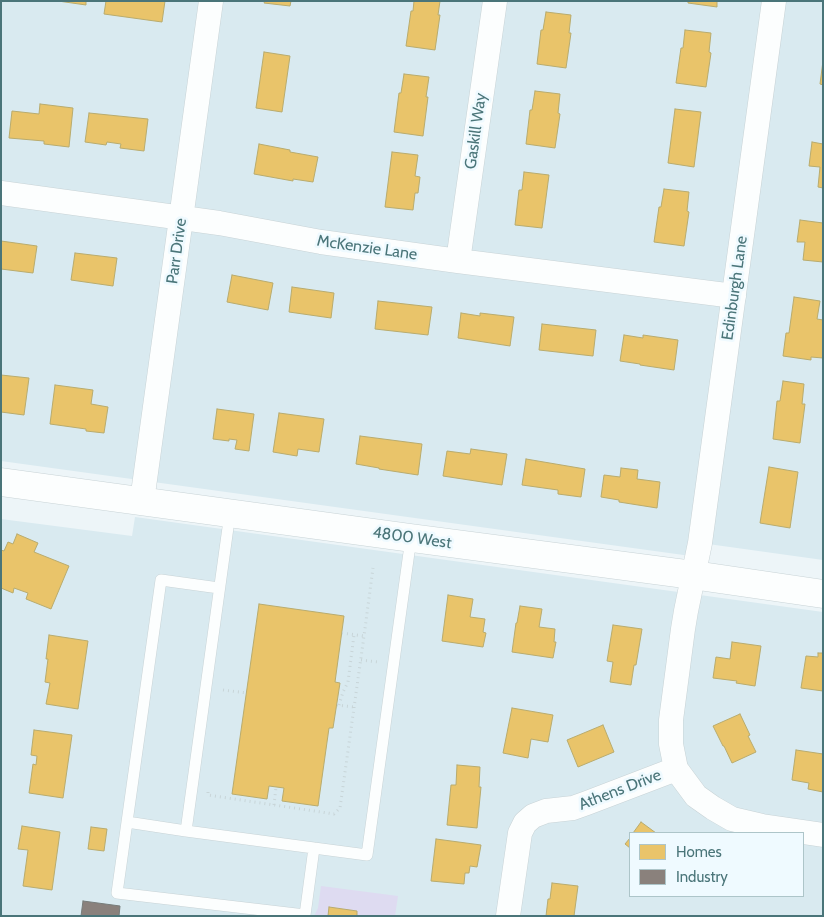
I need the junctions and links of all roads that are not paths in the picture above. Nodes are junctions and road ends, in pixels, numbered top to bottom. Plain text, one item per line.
1 (211, 1) edge
2 (495, 1) edge
3 (774, 1) edge
4 (1, 193) edge
5 (181, 218) junction
6 (458, 261) junction
7 (734, 296) junction
8 (1, 482) edge
9 (142, 501) junction
10 (230, 513) junction
11 (412, 538) junction
12 (694, 575) junction
13 (219, 588) junction
14 (823, 594) edge
15 (676, 769) junction
16 (127, 822) junction
17 (186, 831) junction
18 (803, 832) edge
19 (804, 832) edge
20 (823, 835) edge
21 (314, 848) junction
22 (508, 916) edge

1 - 5 street, Parr Drive
2 - 6 street, Gaskill Way
3 - 7 street, Edinburgh Lane
4 - 5 street, McKenzie Lane
5 - 6 street, McKenzie Lane
5 - 9 street, Parr Drive
6 - 7 street, McKenzie Lane
7 - 12 street, Edinburgh Lane
8 - 9 street, 4800 West
9 - 10 street, 4800 West
10 - 11 street, 4800 West
10 - 13 lane
11 - 12 street, 4800 West
11 - 21 lane
12 - 14 street, 4800 West
12 - 15 street, Athens Drive
13 - 16 lane
13 - 17 lane
15 - 18 street
15 - 22 street, Athens Drive
16 - 17 lane
16 - 21 lane
17 - 21 lane
19 - 20 street

